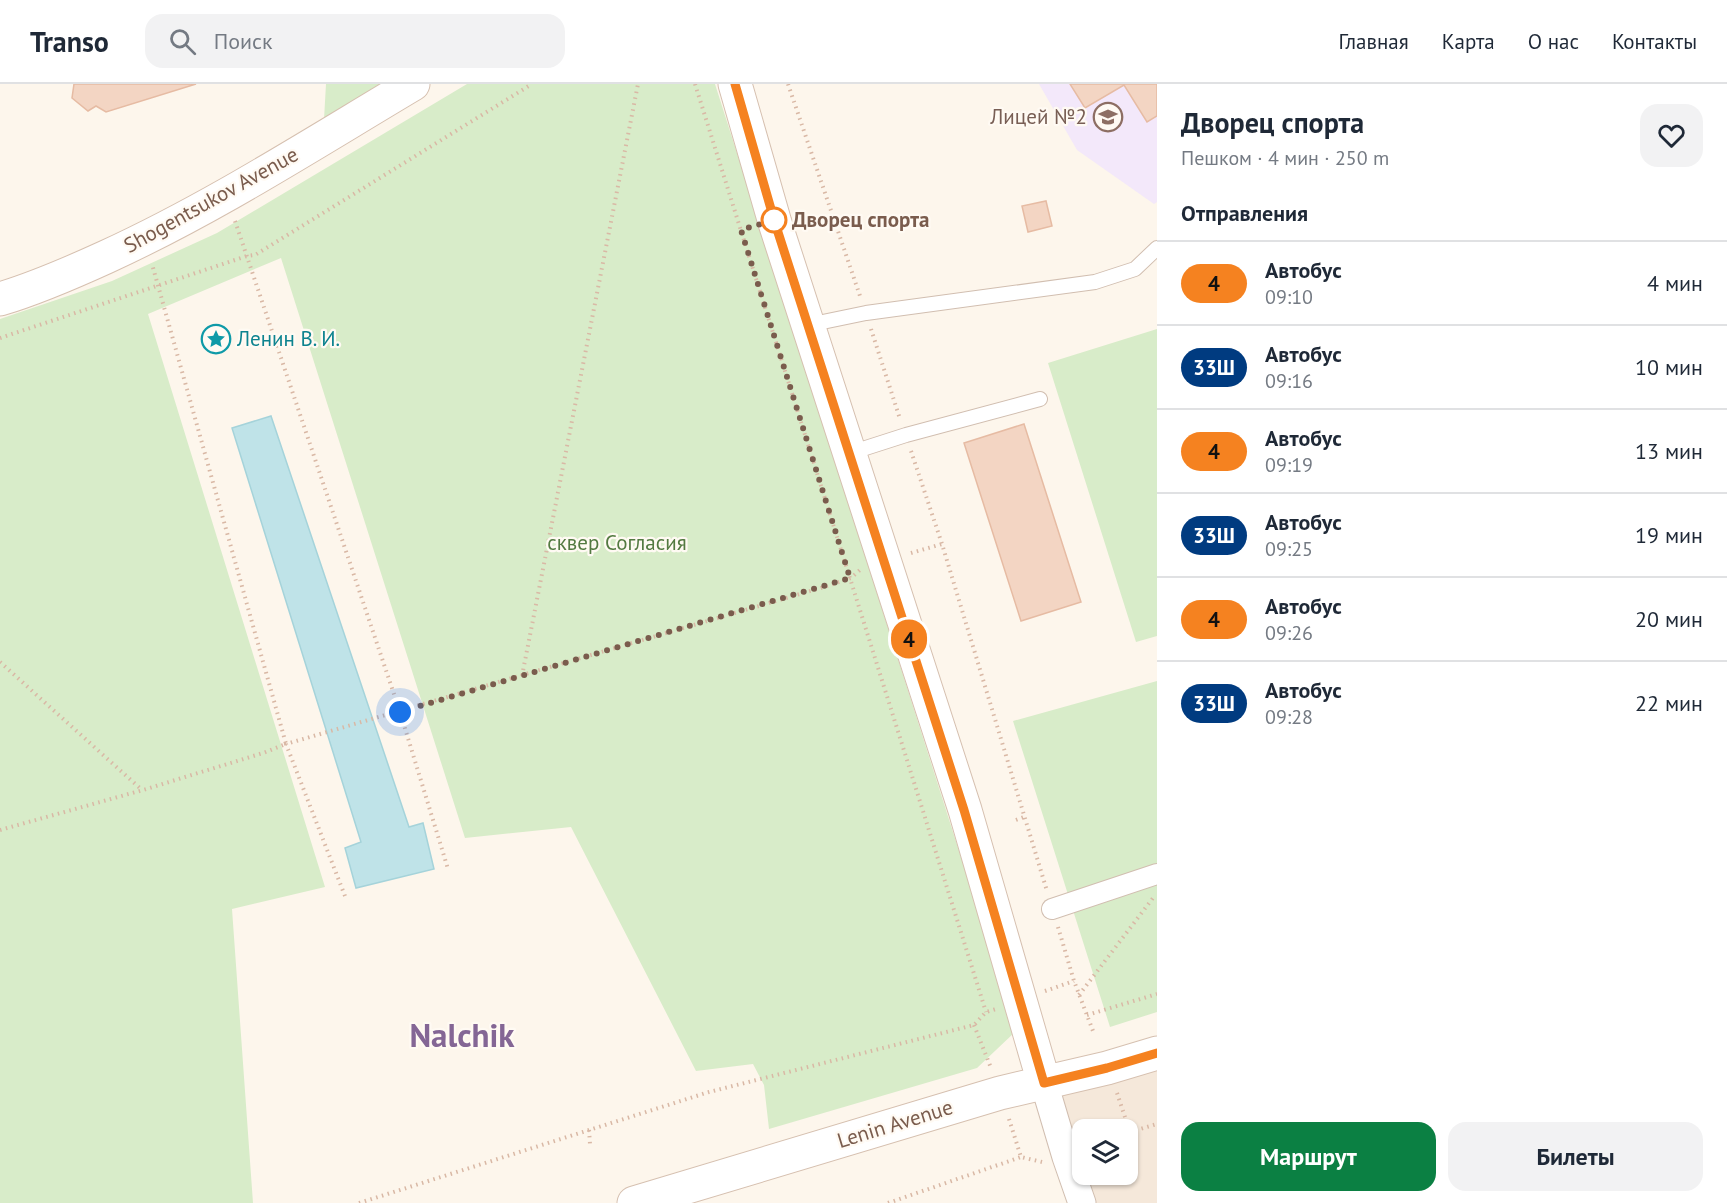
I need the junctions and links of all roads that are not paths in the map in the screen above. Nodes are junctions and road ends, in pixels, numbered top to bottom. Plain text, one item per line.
1 (413, 84) edge
2 (735, 84) edge
3 (1157, 248) edge
4 (0, 299) edge
5 (808, 326) junction
6 (1040, 399) dead end
7 (850, 453) junction
8 (1157, 874) edge
9 (1052, 909) road end
10 (1157, 1053) edge
11 (1044, 1083) junction
12 (634, 1203) edge
13 (1082, 1203) edge

1 - 4 main road, Shogentsukov Avenue
2 - 5 main road
3 - 5 lane
5 - 7 main road
6 - 7 lane
7 - 11 main road
8 - 9 street
10 - 11 main road, Lenin Avenue
11 - 12 main road, Lenin Avenue
11 - 13 street

